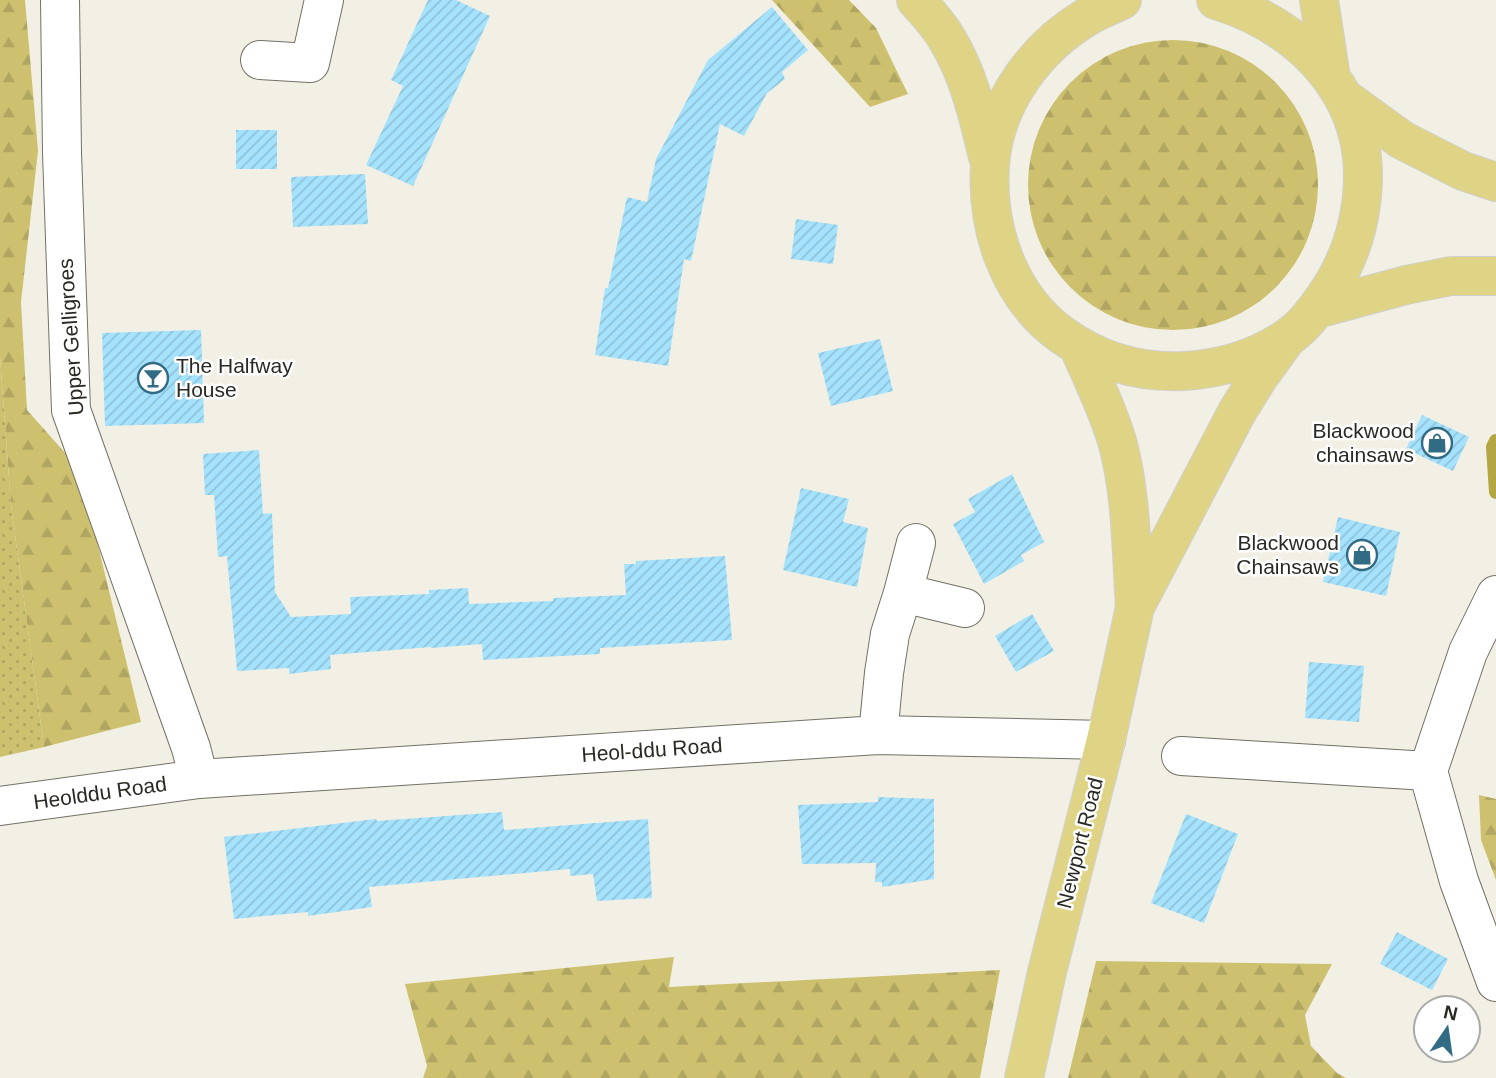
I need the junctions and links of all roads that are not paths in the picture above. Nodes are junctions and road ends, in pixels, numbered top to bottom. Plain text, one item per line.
1 (60, 0) edge
2 (324, 0) edge
3 (916, 0) edge
4 (1122, 0) edge
5 (1216, 0) edge
6 (1319, 0) edge
7 (260, 60) dead end
8 (1338, 88) junction
9 (990, 166) junction
10 (1496, 182) edge
11 (1496, 276) edge
12 (1317, 309) junction
13 (1287, 338) junction
14 (1078, 346) junction
15 (916, 543) dead end
16 (903, 593) junction
17 (1496, 595) edge
18 (1135, 607) junction
19 (965, 608) dead end
20 (878, 736) junction
21 (1106, 740) junction
22 (1181, 756) dead end
23 (1428, 771) junction
24 (199, 779) junction
25 (0, 806) edge
26 (1496, 982) edge
27 (1024, 1078) edge

1 - 24 street, Upper Gelligroes
2 - 7 street
3 - 9 main road
4 - 9 main road
5 - 8 main road
6 - 8 main road
8 - 10 main road
8 - 12 main road
9 - 14 main road
11 - 12 main road
12 - 13 main road
13 - 14 main road
13 - 18 main road, Newport Road
14 - 18 main road, Newport Road
15 - 16 street
16 - 19 street
16 - 20 street
17 - 23 street
18 - 21 main road, Newport Road
20 - 21 street, Heol-ddu Road
20 - 24 street, Heol-ddu Road
21 - 27 main road, Newport Road
22 - 23 street
23 - 26 street
24 - 25 street, Heolddu Road

